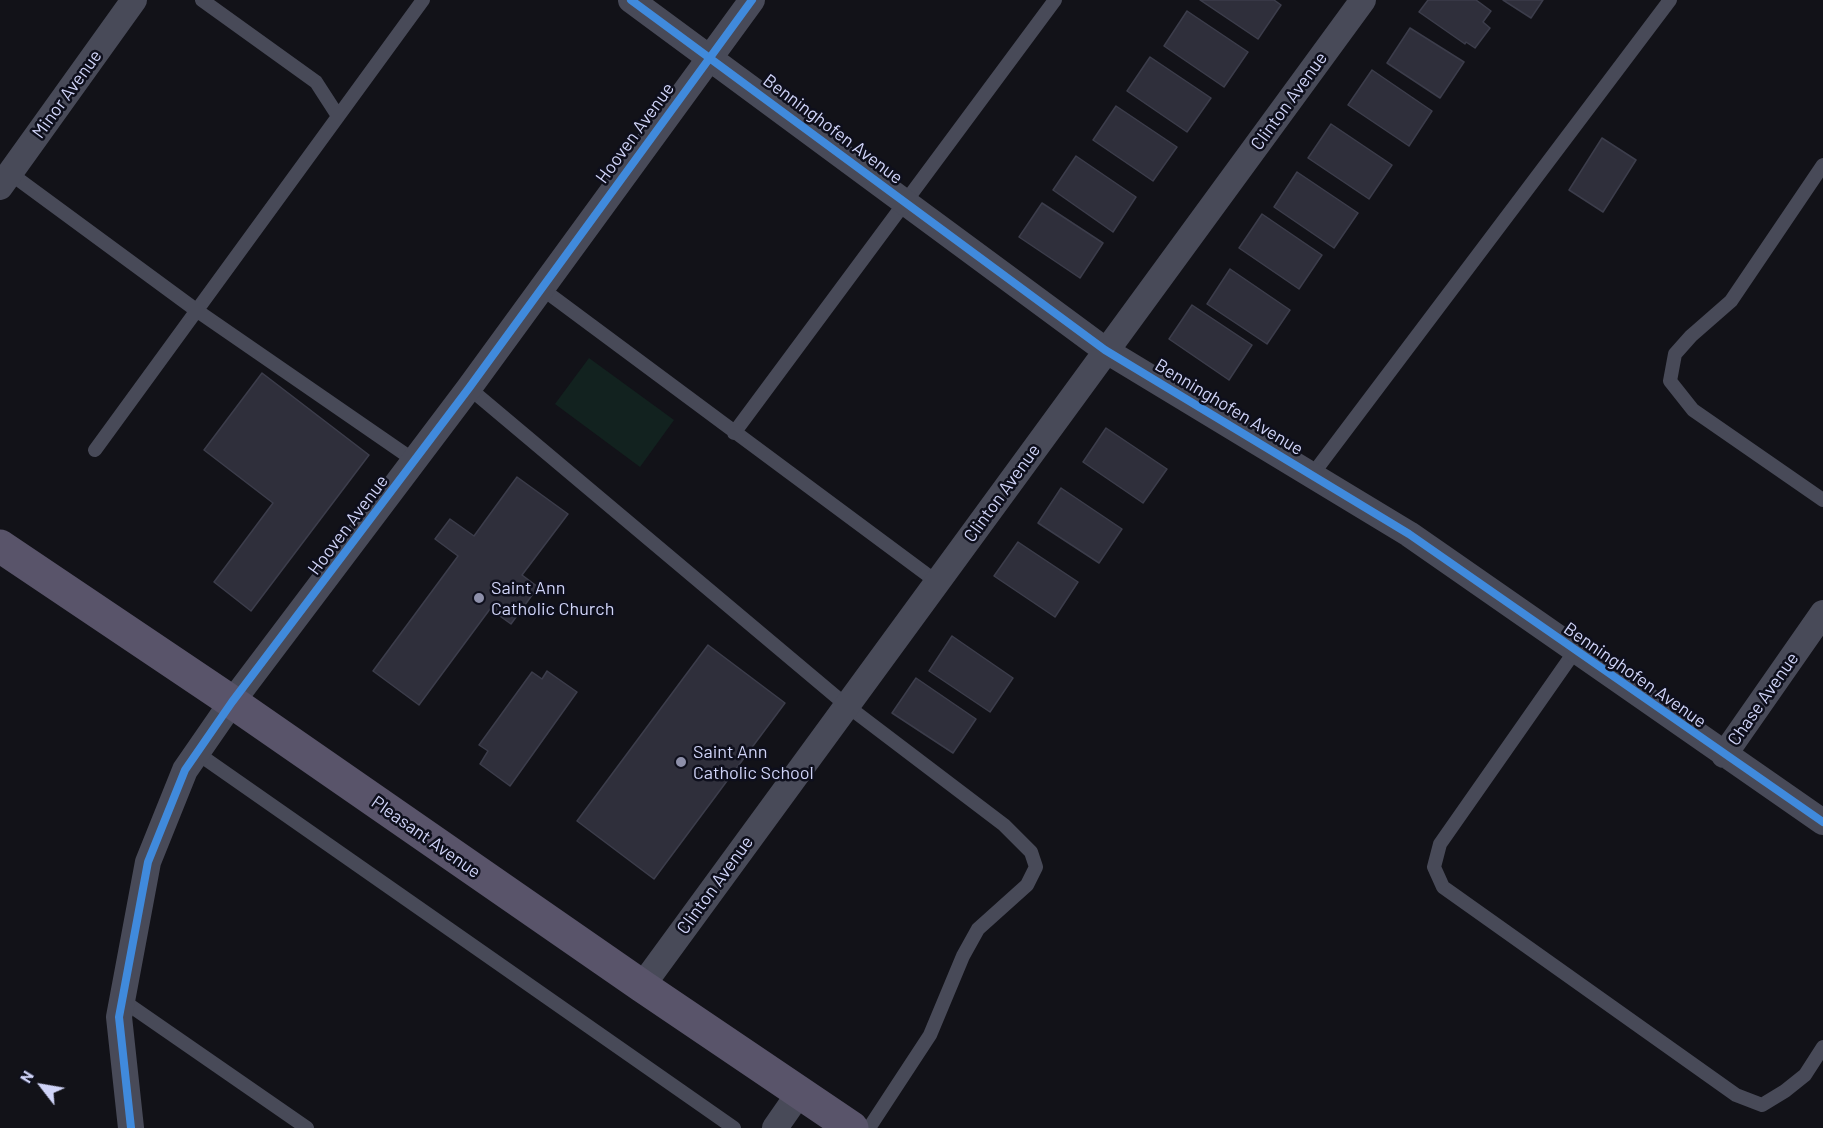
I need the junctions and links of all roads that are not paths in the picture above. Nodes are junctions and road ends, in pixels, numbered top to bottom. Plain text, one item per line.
1 (134, 0) edge
2 (202, 0) edge
3 (423, 0) edge
4 (631, 0) edge
5 (752, 0) edge
6 (1055, 0) edge
7 (1363, 0) edge
8 (1670, 0) edge
9 (710, 57) junction
10 (338, 117) junction
11 (1823, 165) edge
12 (3, 176) edge
13 (905, 201) junction
14 (541, 288) junction
15 (196, 310) junction
16 (1106, 350) junction
17 (470, 388) junction
18 (734, 433) junction
19 (95, 450) dead end
20 (415, 461) junction
21 (1312, 475) junction
22 (1823, 500) edge
23 (0, 546) edge
24 (937, 582) junction
25 (1823, 613) edge
26 (1575, 651) junction
27 (232, 702) junction
28 (846, 705) junction
29 (197, 753) junction
30 (1724, 755) junction
31 (1823, 822) edge
32 (642, 986) junction
33 (122, 1000) junction
34 (1823, 1047) edge
35 (800, 1092) junction
36 (131, 1128) edge
37 (307, 1128) edge
38 (734, 1128) edge
39 (775, 1128) edge
40 (852, 1128) edge
41 (869, 1128) edge

1 - 12 street, Minor Avenue
2 - 10 lane
3 - 10 lane
4 - 9 street, Benninghofen Avenue
5 - 9 street, Hooven Avenue
6 - 13 lane
7 - 16 street, Clinton Avenue
8 - 21 lane
9 - 13 street, Benninghofen Avenue
9 - 14 street, Hooven Avenue
10 - 15 lane
11 - 22 lane
12 - 15 lane
13 - 16 street, Benninghofen Avenue
13 - 18 lane
14 - 17 street, Hooven Avenue
14 - 18 lane
15 - 19 lane
15 - 20 lane
16 - 21 street, Benninghofen Avenue
16 - 24 street, Clinton Avenue
17 - 20 street, Hooven Avenue
17 - 28 lane
18 - 24 lane
20 - 27 street, Hooven Avenue
21 - 26 street, Benninghofen Avenue
23 - 27 main road, Pleasant Avenue
24 - 28 street, Clinton Avenue
25 - 30 street, Chase Avenue
26 - 30 street, Benninghofen Avenue
26 - 34 lane
27 - 29 street, Hooven Avenue
27 - 32 main road, Pleasant Avenue
28 - 32 street, Clinton Avenue
28 - 41 lane
29 - 33 street, Hooven Avenue
29 - 38 lane
30 - 31 street, Benninghofen Avenue
32 - 35 main road, Pleasant Avenue
33 - 36 street, Hooven Avenue
33 - 37 lane
35 - 39 street
35 - 40 main road, Pleasant Avenue

